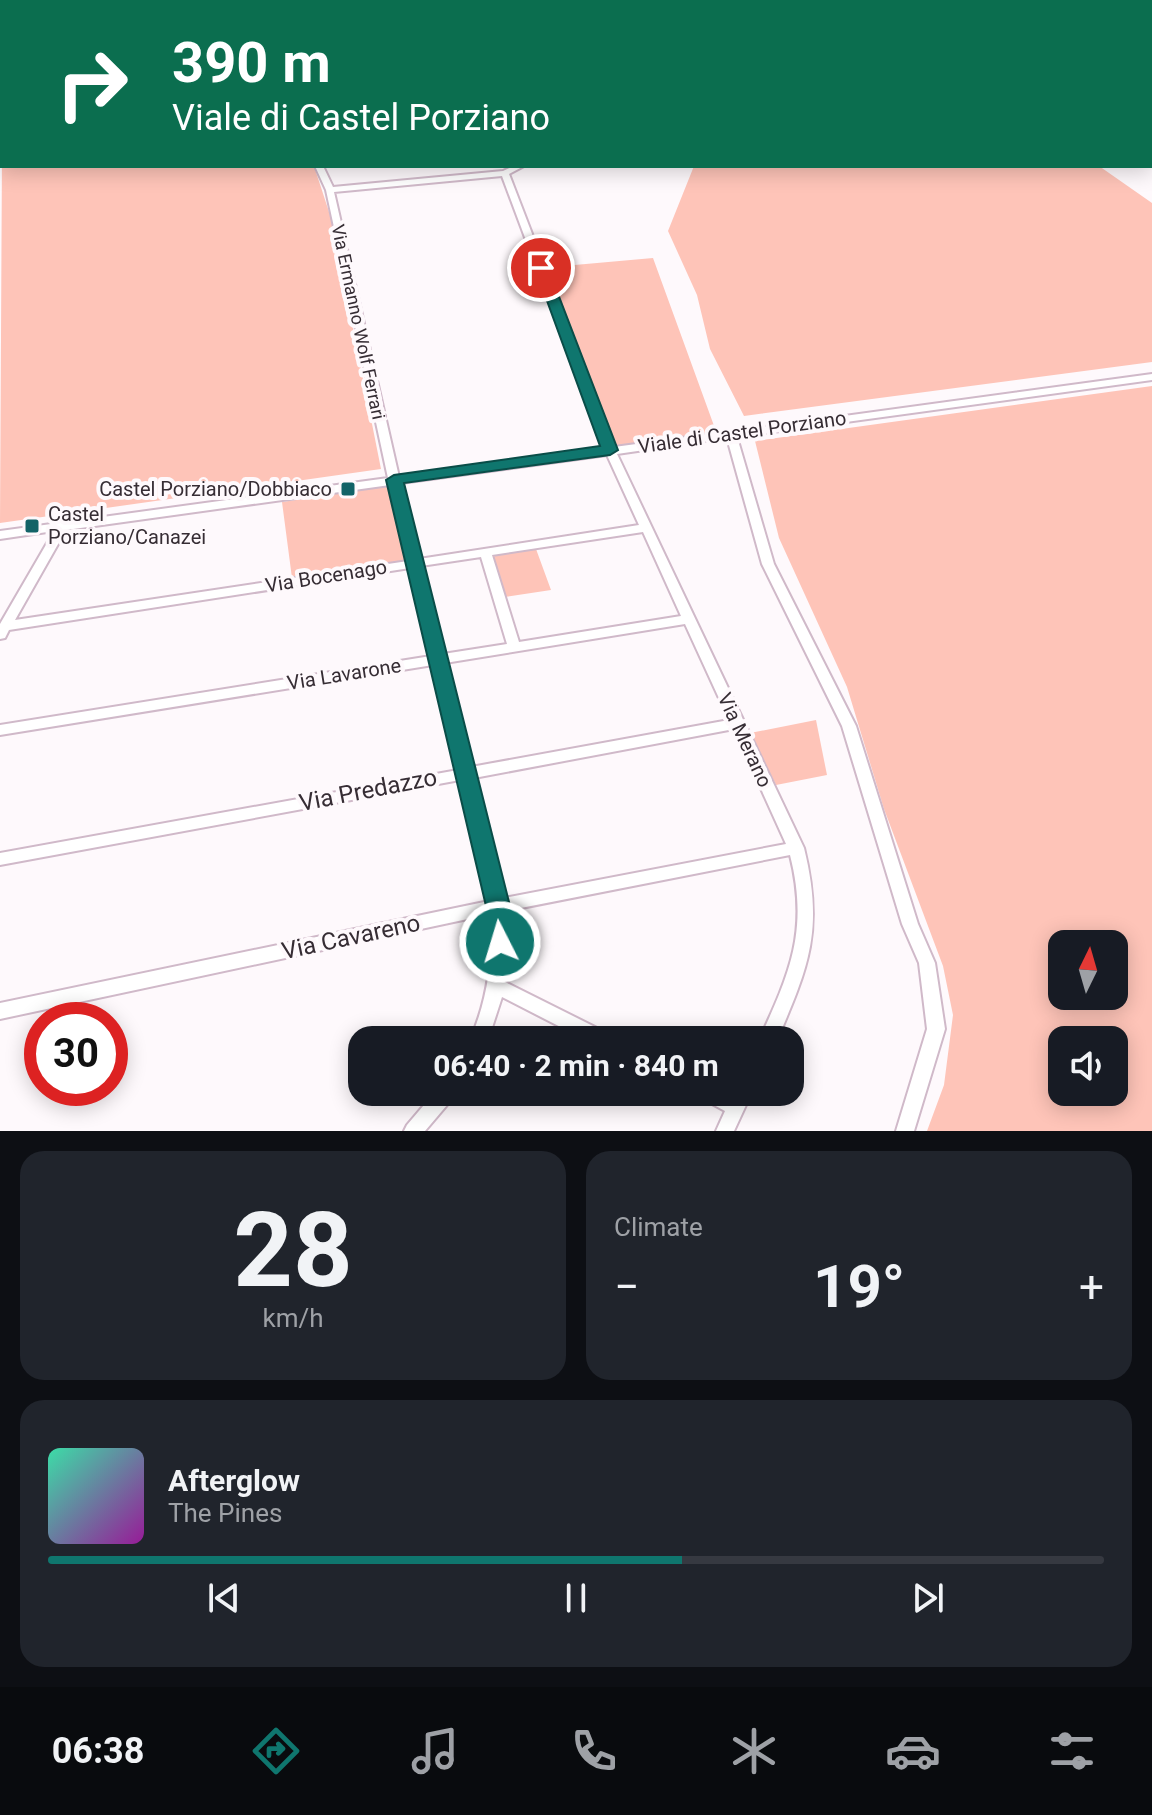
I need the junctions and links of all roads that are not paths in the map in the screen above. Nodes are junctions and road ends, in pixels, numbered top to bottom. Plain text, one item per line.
1 (320, 168) edge
2 (516, 168) edge
3 (505, 173) junction
4 (330, 190) junction
5 (1152, 377) edge
6 (731, 433) junction
7 (610, 450) junction
8 (394, 480) junction
9 (63, 525) junction
10 (646, 528) junction
11 (0, 535) edge
12 (485, 552) junction
13 (415, 563) junction
14 (689, 619) junction
15 (3, 630) edge
16 (514, 646) junction
17 (436, 659) junction
18 (736, 724) junction
19 (0, 730) edge
20 (465, 771) junction
21 (796, 848) junction
22 (0, 859) edge
23 (498, 906) junction
24 (497, 986) junction
25 (0, 1011) edge
26 (484, 1026) edge
27 (576, 1026) edge
28 (774, 1026) edge
29 (435, 1106) edge
30 (737, 1106) edge
31 (413, 1131) edge
32 (725, 1131) edge
33 (905, 1131) edge

1 - 4 street, Via Ermanno Wolf Ferrari
2 - 3 street
3 - 4 street
3 - 7 street, Via Merano
4 - 8 street, Via Ermanno Wolf Ferrari
5 - 6 street, Viale di Castel Porziano
6 - 7 street, Viale di Castel Porziano
6 - 33 street
7 - 8 street, Viale di Castel Porziano
7 - 10 street, Via Merano
8 - 9 street, Viale di Castel Porziano
8 - 13 street, Via Ermanno Wolf Ferrari
9 - 11 street, Viale di Castel Porziano
9 - 15 street
10 - 12 street, Via Bocenago
10 - 14 street, Via Merano
12 - 13 street, Via Bocenago
12 - 16 street
13 - 15 street, Via Bocenago
13 - 17 street, Via Ermanno Wolf Ferrari
14 - 16 street, Via Lavarone
14 - 18 street, Via Merano
16 - 17 street, Via Lavarone
17 - 19 street, Via Lavarone
17 - 20 street, Via Ermanno Wolf Ferrari
18 - 20 street, Via Predazzo
18 - 21 street, Via Merano
20 - 22 street, Via Predazzo
20 - 23 street, Via Ermanno Wolf Ferrari
21 - 23 street, Via Cavareno
21 - 28 street, Via Merano
23 - 24 street, Via Ermanno Wolf Ferrari
23 - 25 street, Via Cavareno
24 - 26 street, Via Ermanno Wolf Ferrari
24 - 27 street
29 - 31 street
30 - 32 street

